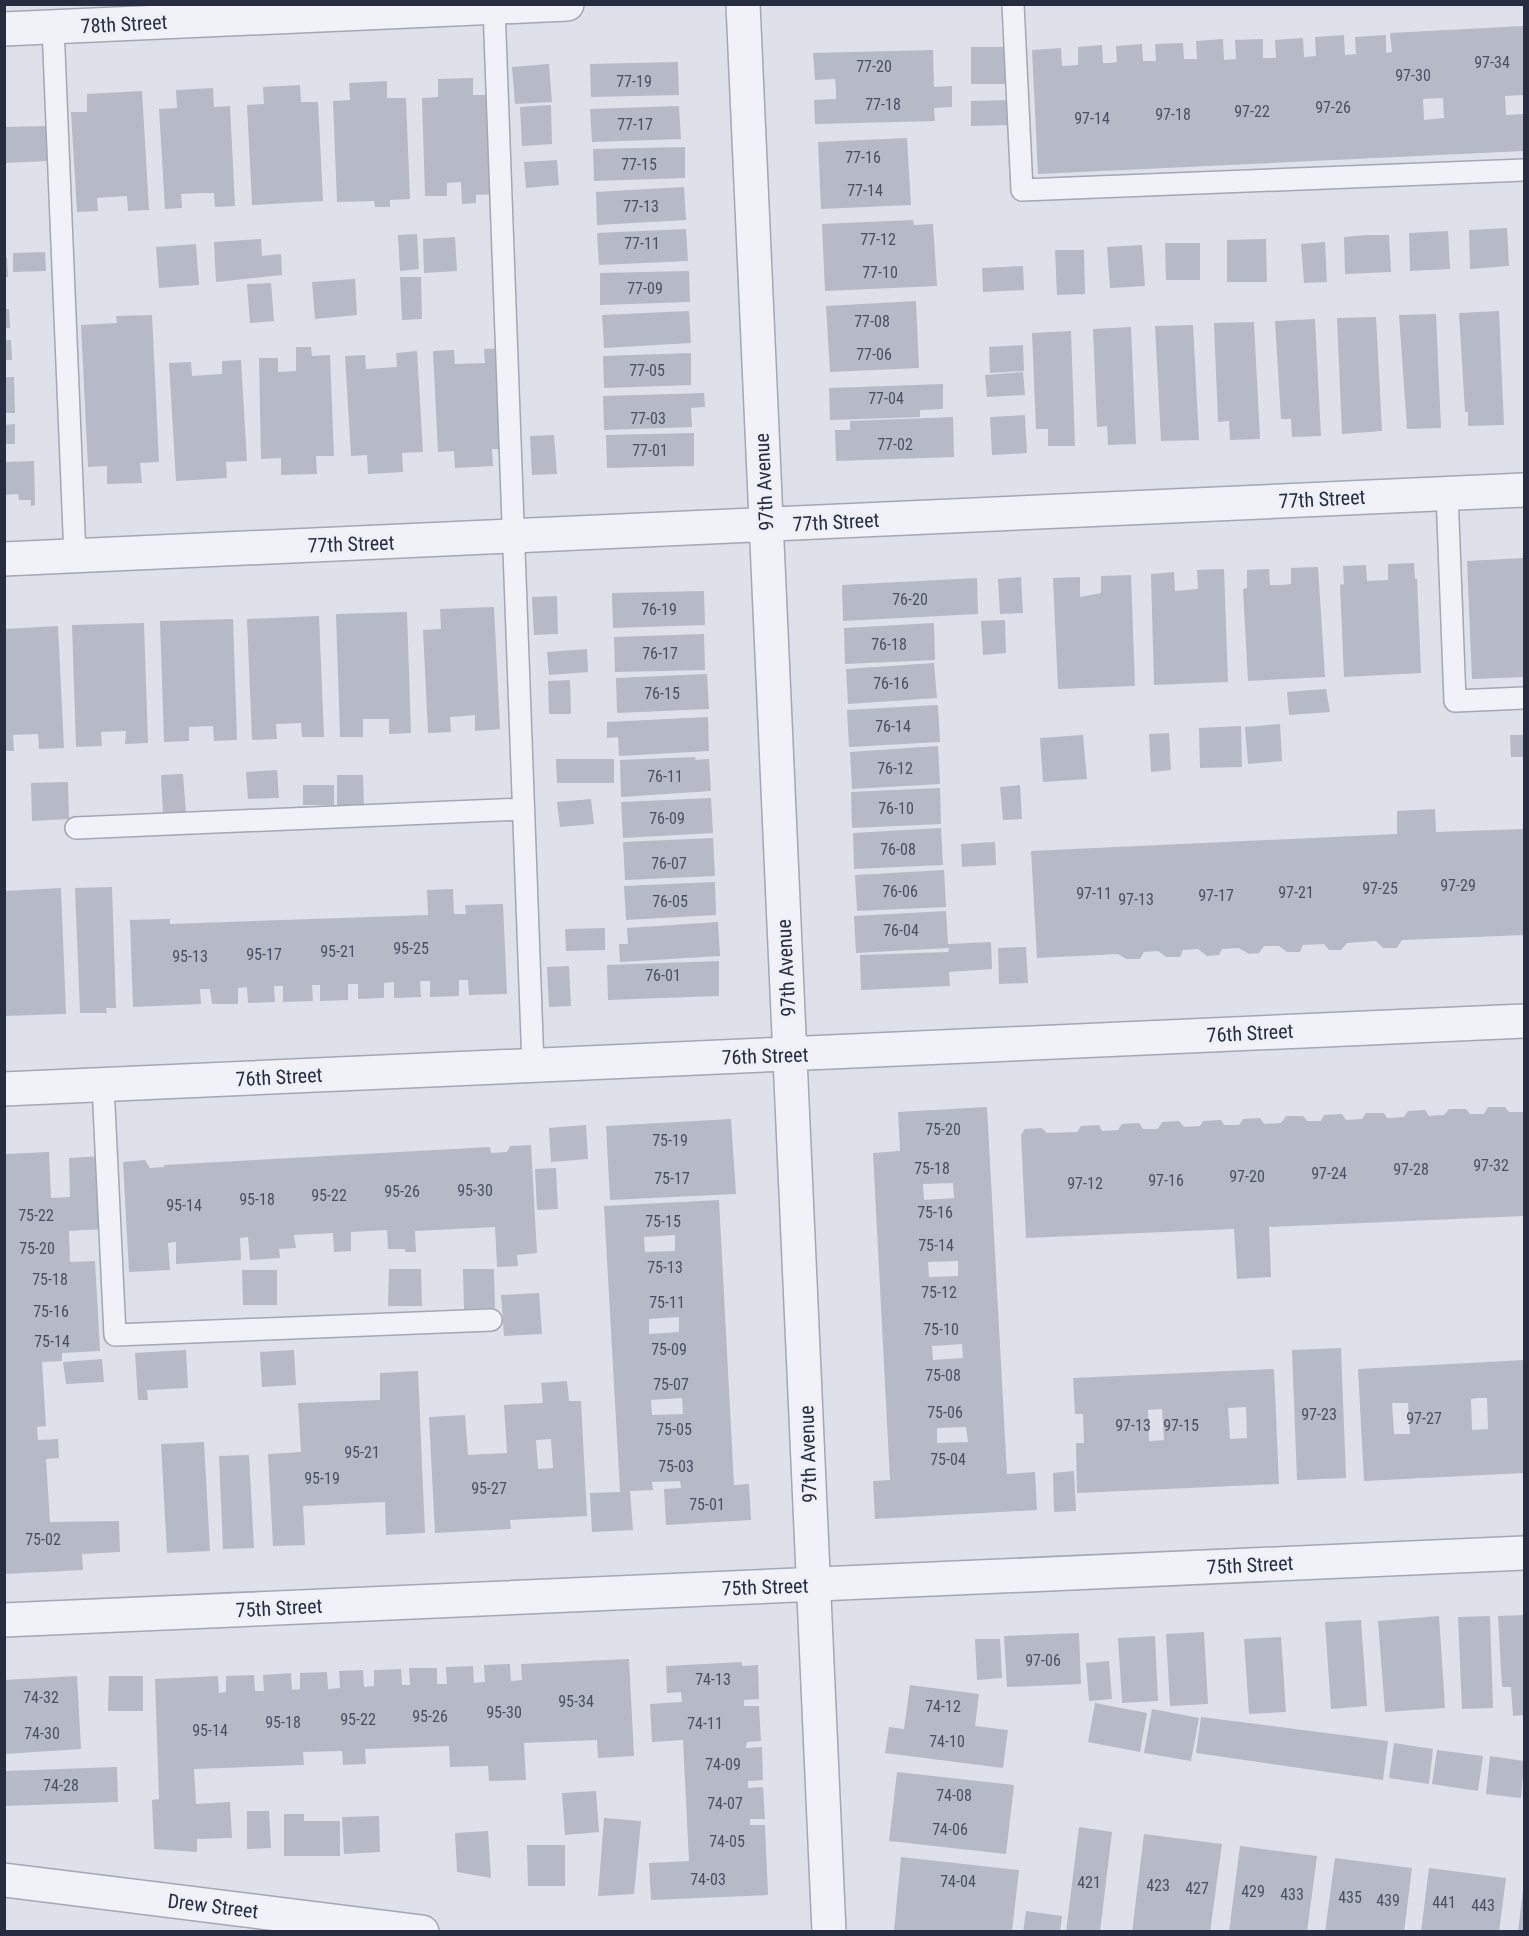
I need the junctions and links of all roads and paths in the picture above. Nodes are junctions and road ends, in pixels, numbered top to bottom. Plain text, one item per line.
1 (567, 4) edge
2 (743, 4) edge
3 (1013, 4) edge
4 (494, 8) junction
5 (53, 27) junction
6 (4, 29) edge
7 (1524, 170) edge
8 (1524, 490) edge
9 (1447, 493) junction
10 (767, 525) junction
11 (513, 536) junction
12 (75, 556) junction
13 (4, 559) edge
14 (1524, 698) edge
15 (523, 809) junction
16 (76, 828) dead end
17 (1524, 1021) edge
18 (790, 1055) junction
19 (532, 1066) junction
20 (103, 1085) junction
21 (4, 1089) edge
22 (490, 1320) dead end
23 (1524, 1553) edge
24 (814, 1585) junction
25 (4, 1620) edge
26 (4, 1880) edge
27 (422, 1932) edge
28 (829, 1932) edge

1 - 4 street, 78th Street
2 - 10 street, 97th Avenue
3 - 7 lane
4 - 5 street, 78th Street
4 - 11 lane
5 - 6 street, 78th Street
5 - 12 lane
8 - 9 street, 77th Street
9 - 10 street, 77th Street
9 - 14 lane
10 - 11 street, 77th Street
10 - 18 street, 97th Avenue
11 - 12 street, 77th Street
11 - 15 lane
12 - 13 street, 77th Street
15 - 16 lane
15 - 19 lane
17 - 18 street, 76th Street
18 - 19 street, 76th Street
18 - 24 street, 97th Avenue
19 - 20 street, 76th Street
20 - 21 street, 76th Street
20 - 22 lane
23 - 24 street, 75th Street
24 - 25 street, 75th Street
24 - 28 street, 97th Avenue
26 - 27 street, Drew Street

